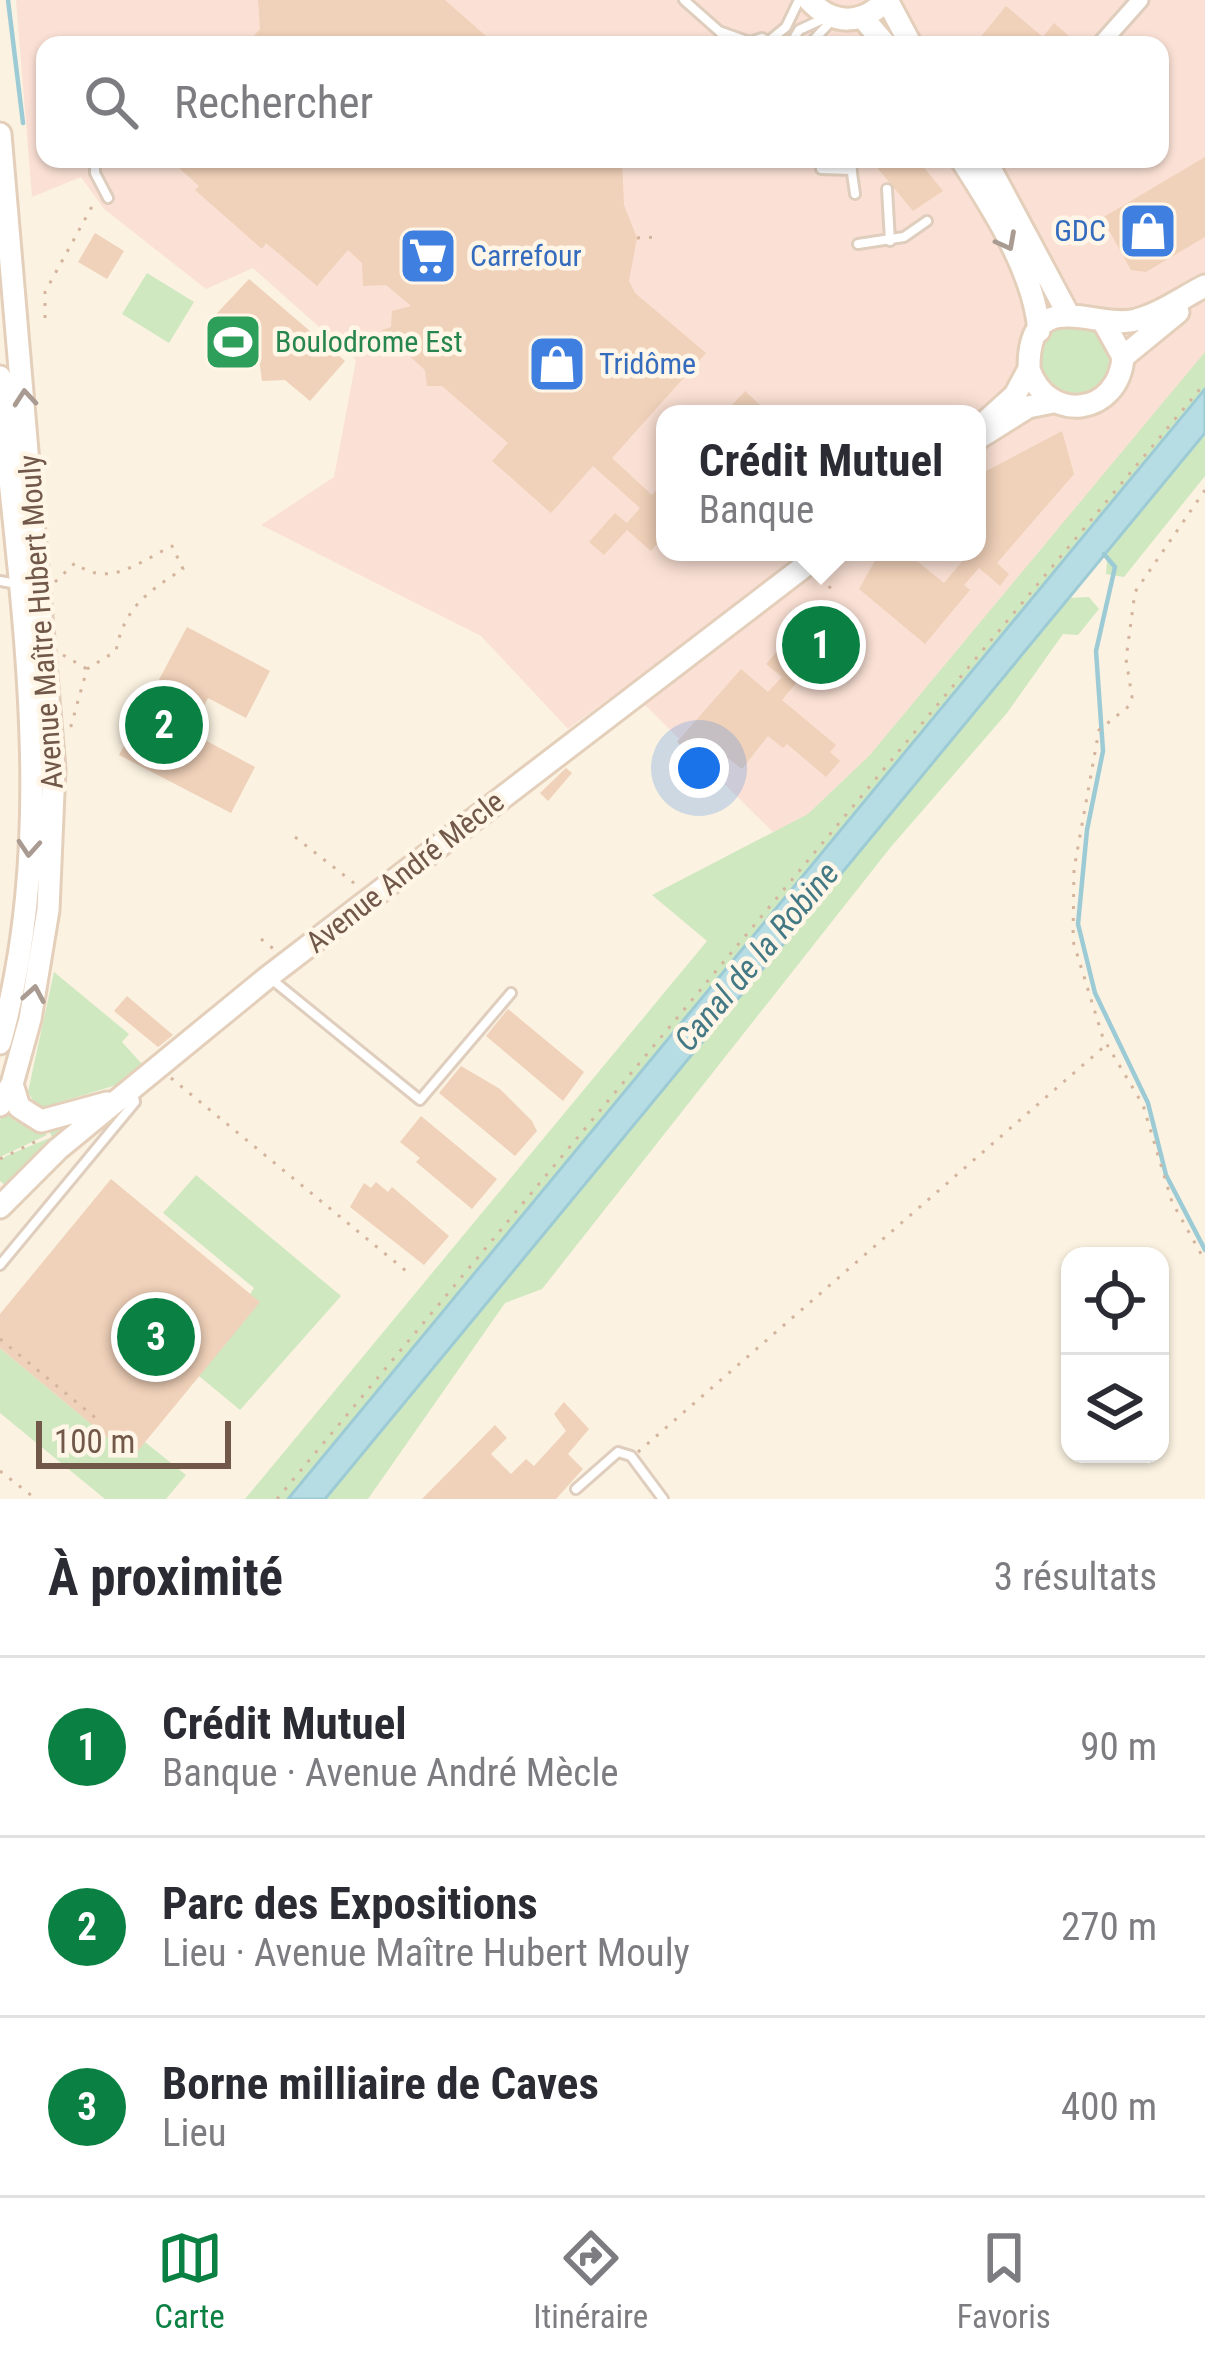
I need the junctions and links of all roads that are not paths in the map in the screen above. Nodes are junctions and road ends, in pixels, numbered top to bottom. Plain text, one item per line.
1 (684, 0) edge
2 (799, 0) edge
3 (809, 0) edge
4 (887, 0) edge
5 (1140, 0) edge
6 (832, 17) junction
7 (863, 17) junction
8 (719, 31) junction
9 (723, 36) edge
10 (730, 36) edge
11 (778, 36) edge
12 (798, 36) edge
13 (816, 36) edge
14 (879, 36) edge
15 (906, 36) edge
16 (1108, 36) edge
17 (0, 134) edge
18 (98, 168) edge
19 (824, 168) edge
20 (966, 168) edge
21 (995, 168) edge
22 (853, 170) joint
23 (887, 189) dead end
24 (105, 194) road end
25 (855, 194) dead end
26 (927, 221) dead end
27 (890, 242) junction
28 (858, 244) dead end
29 (1205, 290) edge
30 (1068, 314) junction
31 (1103, 321) junction
32 (1039, 331) junction
33 (1124, 357) junction
34 (1029, 368) junction
35 (0, 377) edge
36 (1053, 402) junction
37 (986, 421) edge
38 (986, 434) edge
39 (811, 561) edge
40 (9, 576) edge
41 (268, 977) junction
42 (511, 993) dead end
43 (0, 1043) edge
44 (12, 1084) junction
45 (129, 1097) junction
46 (0, 1105) edge
47 (0, 1207) edge
48 (0, 1265) edge
49 (576, 1489) dead end
50 (664, 1499) edge

1 - 8 lane
2 - 11 lane
3 - 6 street
4 - 7 street
4 - 15 street
5 - 16 street
6 - 7 street
6 - 12 lane
6 - 13 lane
7 - 14 street
8 - 9 lane
8 - 10 lane
44 -> 17 street, Avenue Maître Hubert Mouly
18 - 24 lane
19 - 22 lane
20 -> 32 street
21 - 30 street
22 - 25 lane
23 - 27 lane
26 - 27 lane
27 - 28 lane
29 - 31 street
29 - 33 street
30 - 31 street
30 - 32 street
31 - 33 street
32 - 34 street
33 - 36 street
34 - 36 street
34 - 37 street
35 - 40 street, Avenue Maître Hubert Mouly
36 - 38 street
39 - 41 street, Avenue André Mècle
40 -> 43 street, Avenue Maître Hubert Mouly
41 - 42 lane
41 - 45 street, Avenue André Mècle
44 - 45 street
44 - 46 street, Avenue Maître Hubert Mouly
45 - 47 street, Avenue André Mècle
45 - 48 lane
49 - 50 lane

